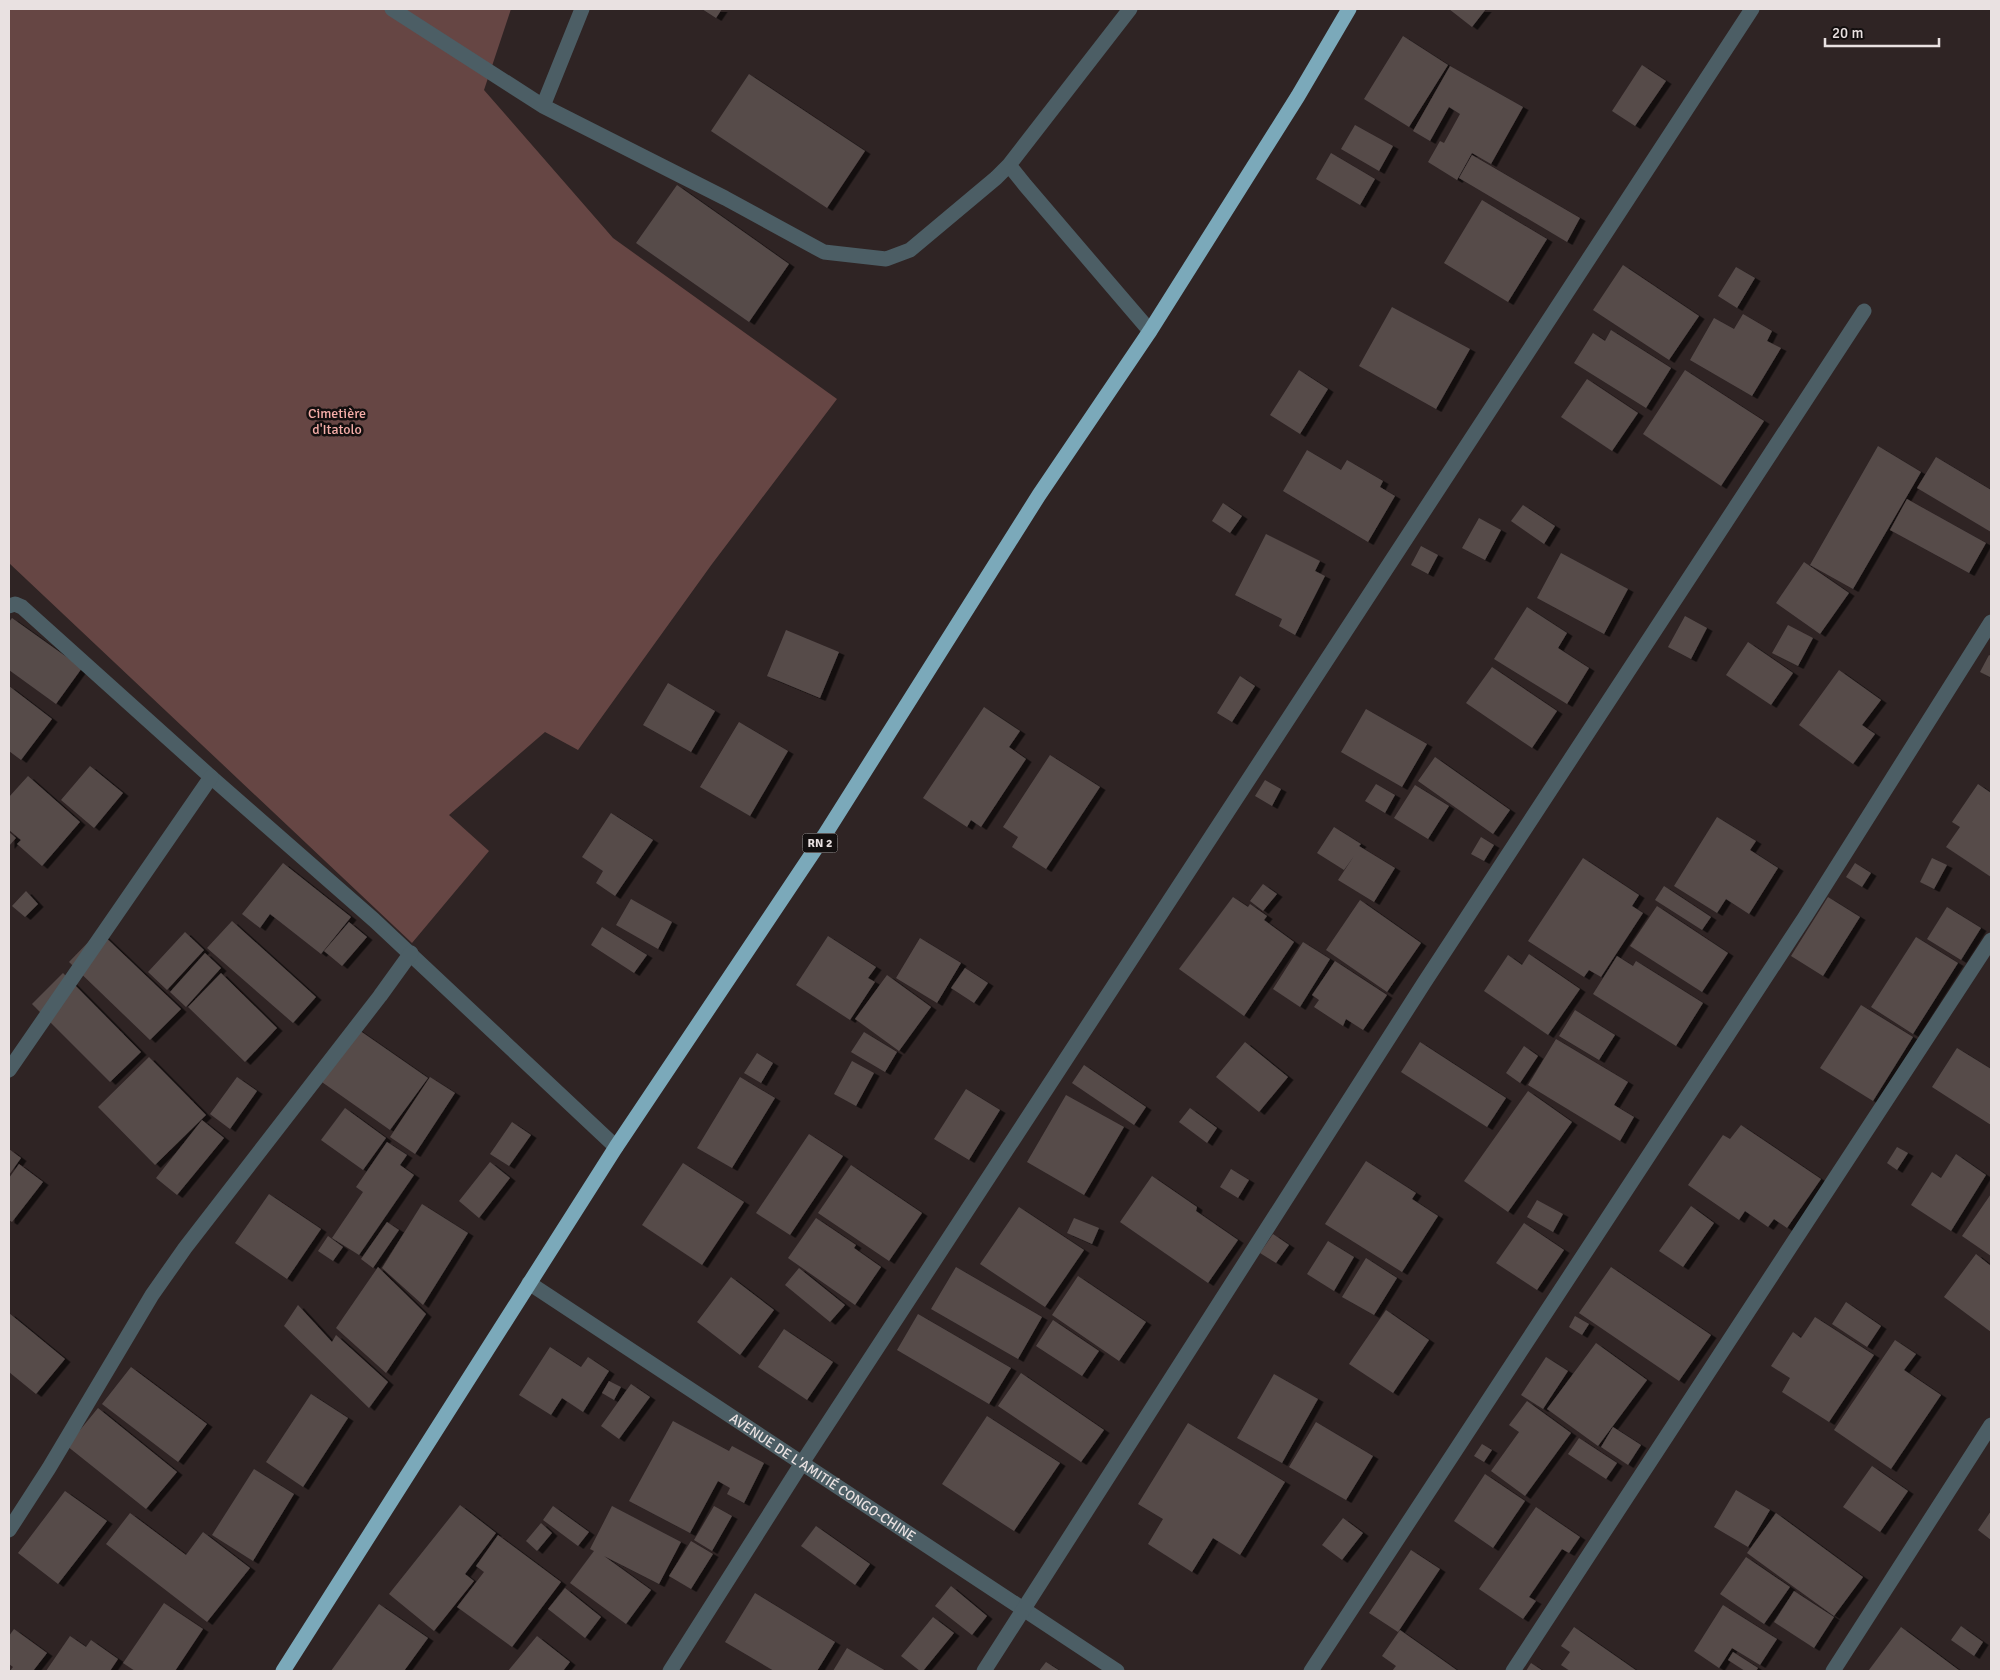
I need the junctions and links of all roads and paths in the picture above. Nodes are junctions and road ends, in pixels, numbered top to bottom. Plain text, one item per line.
1 (392, 9) edge
2 (582, 9) edge
3 (1130, 9) edge
4 (1349, 9) edge
5 (1752, 9) edge
6 (543, 106) junction
7 (1009, 164) junction
8 (1864, 311) dead end
9 (1150, 332) junction
10 (9, 606) edge
11 (1991, 622) edge
12 (211, 777) junction
13 (1991, 940) edge
14 (411, 953) junction
15 (9, 1070) edge
16 (616, 1147) junction
17 (529, 1283) junction
18 (1991, 1425) edge
19 (802, 1463) junction
20 (9, 1530) edge
21 (1023, 1609) junction
22 (283, 1671) edge
23 (670, 1671) edge
24 (984, 1671) edge
25 (1118, 1671) edge
26 (1311, 1671) edge
27 (1513, 1671) edge
28 (1833, 1671) edge

1 - 6 street
2 - 6 street
3 - 7 street
4 - 9 highway, RN 2
5 - 19 street
6 - 7 street
7 - 9 street
8 - 21 street
9 - 16 highway, RN 2
10 - 12 street
11 - 26 street
12 - 14 street
12 - 15 street
13 - 27 street
14 - 16 street
14 - 20 street
16 - 17 highway, RN 2
17 - 19 street, AVENUE DE L'AMITIÉ CONGO-CHINE
17 - 22 highway, RN 2
18 - 28 street
19 - 21 street, AVENUE DE L'AMITIÉ CONGO-CHINE
19 - 23 street
21 - 24 street
21 - 25 street, AVENUE DE L'AMITIÉ CONGO-CHINE

